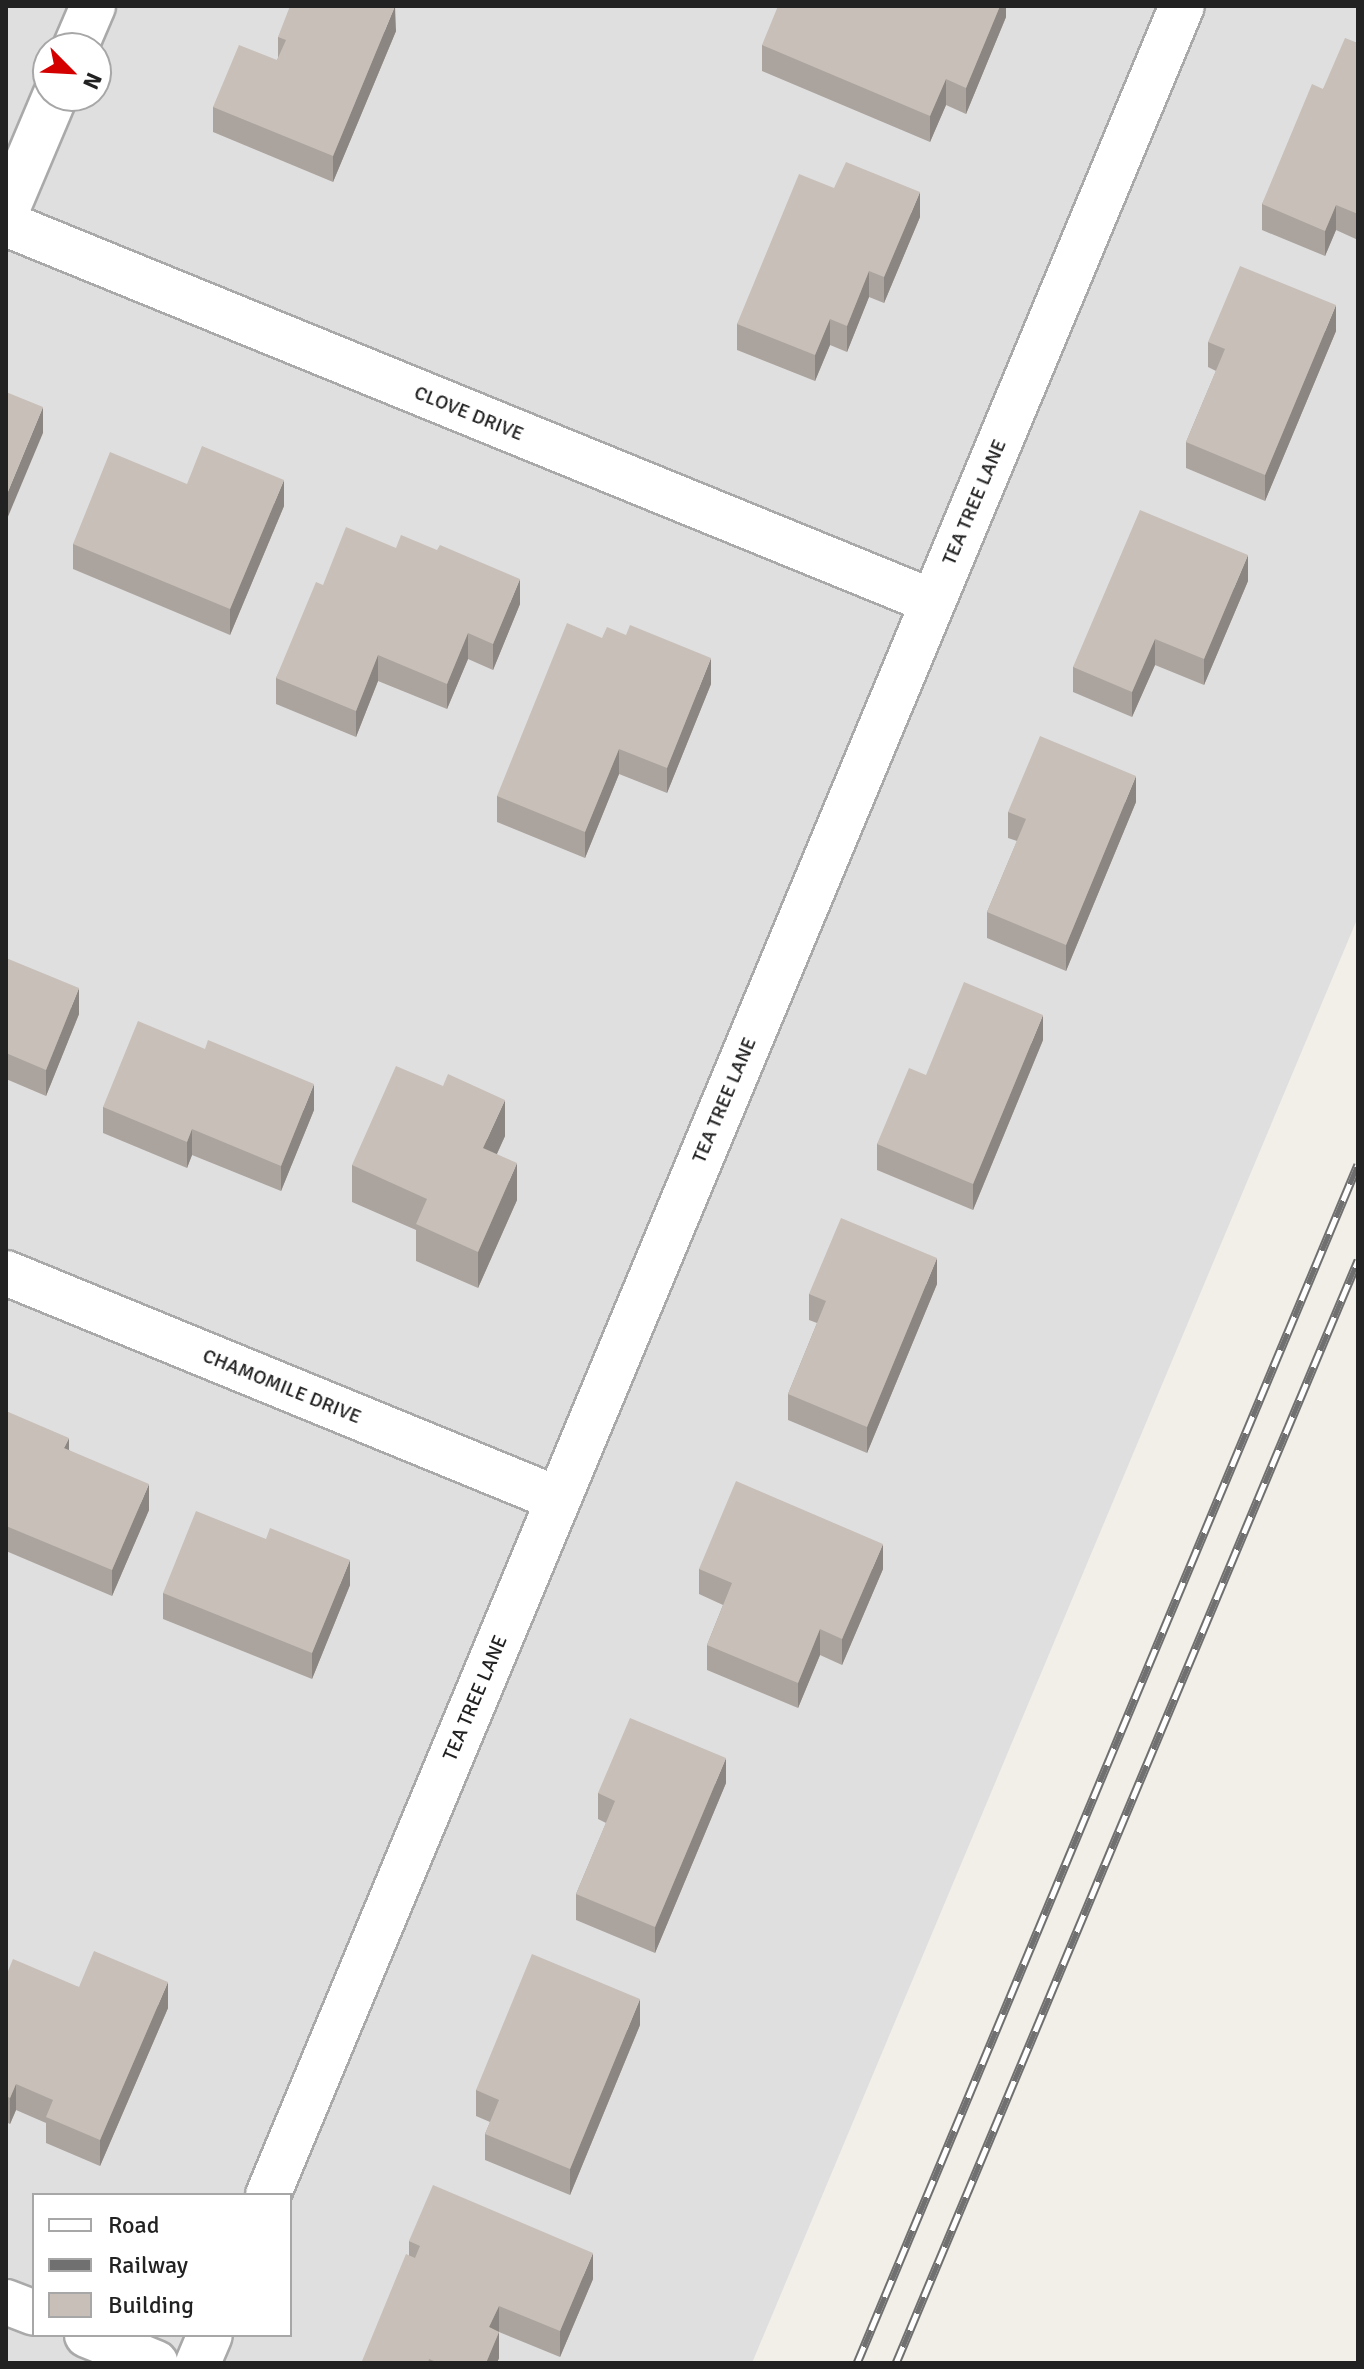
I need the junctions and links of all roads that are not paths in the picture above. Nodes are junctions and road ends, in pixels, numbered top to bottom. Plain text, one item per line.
1 (93, 6) edge
2 (1182, 6) edge
3 (82, 32) edge
4 (48, 112) edge
5 (6, 212) edge
6 (6, 224) edge
7 (933, 602) junction
8 (6, 1273) edge
9 (558, 1499) junction
10 (269, 2193) edge
11 (6, 2302) edge
12 (32, 2312) edge
13 (92, 2337) edge
14 (209, 2337) edge
15 (156, 2363) edge
16 (198, 2363) edge

1 - 3 street
2 - 7 street, TEA TREE LANE
4 - 5 street
6 - 7 street, CLOVE DRIVE
7 - 9 street, TEA TREE LANE
8 - 9 street, CHAMOMILE DRIVE
9 - 10 street, TEA TREE LANE
11 - 12 street
13 - 15 street
14 - 16 street

